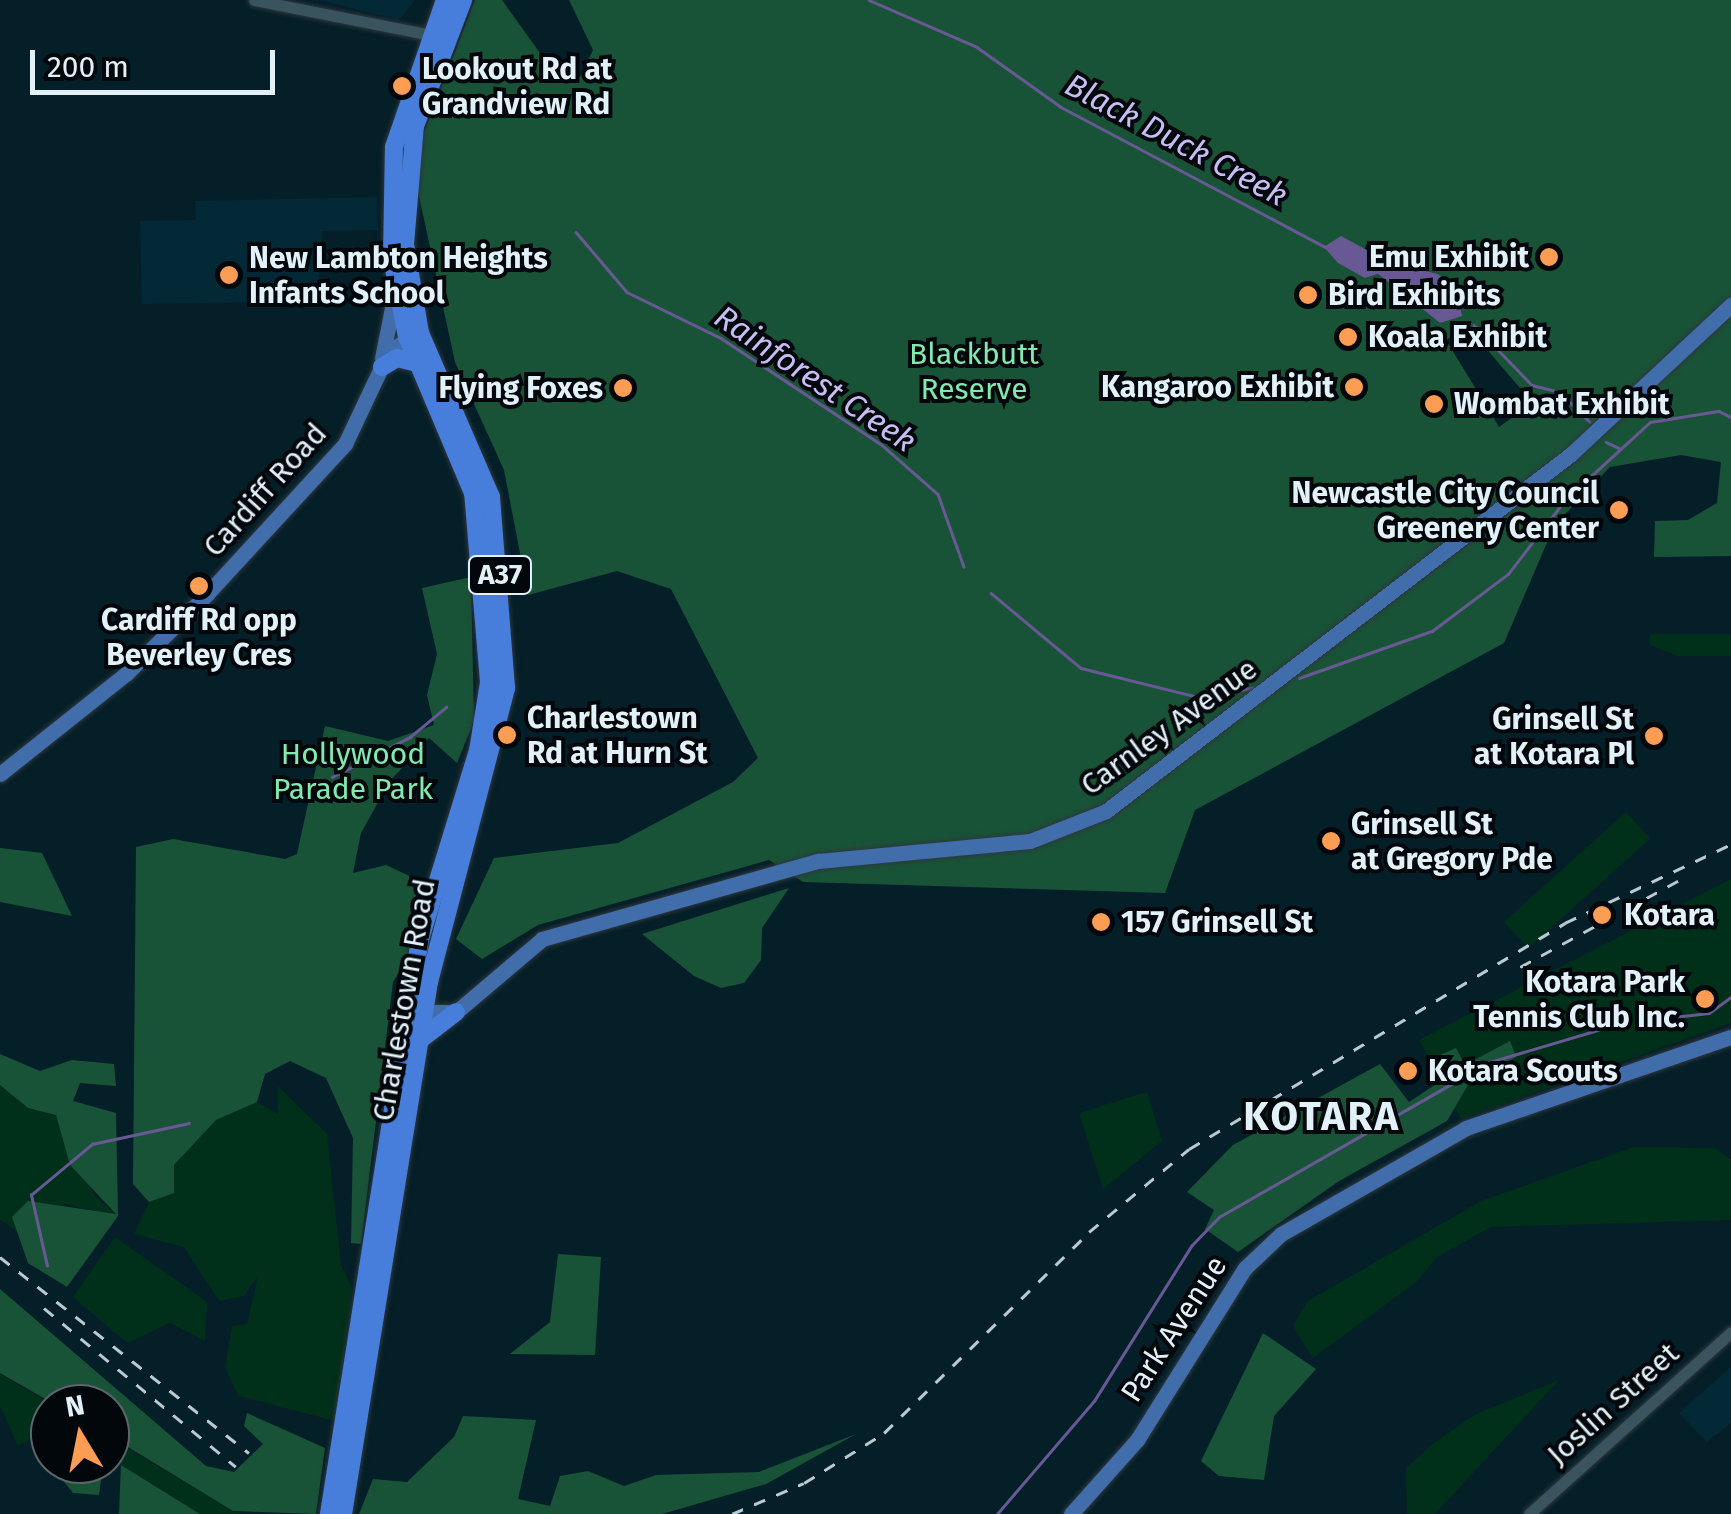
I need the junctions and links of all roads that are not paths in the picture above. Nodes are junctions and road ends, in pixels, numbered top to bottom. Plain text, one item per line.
1 (254, 0) edge
2 (445, 0) edge
3 (463, 0) edge
4 (453, 26) junction
5 (431, 37) junction
6 (395, 288) junction
7 (1731, 305) edge
8 (413, 335) junction
9 (416, 363) junction
10 (382, 367) junction
11 (0, 774) edge
12 (477, 990) junction
13 (417, 1007) junction
14 (456, 1012) junction
15 (1731, 1037) edge
16 (421, 1039) junction
17 (1731, 1332) edge
18 (330, 1514) edge
19 (344, 1514) edge
20 (1071, 1514) edge
21 (1529, 1514) edge

1 - 5 street
2 - 5 highway, A37
3 - 4 highway, A37
4 - 5 street
4 - 8 highway, A37
5 - 6 highway, A37
6 - 8 highway, A37
6 - 10 main road
7 - 12 main road, Carnley Avenue
8 - 9 highway, Charlestown Road / A37
8 - 10 main road, Cardiff Road
8 - 13 highway, Charlestown Road / A37
9 - 10 highway
9 - 13 highway, Charlestown Road / A37
10 - 11 main road, Cardiff Road
12 - 13 main road, Carnley Avenue
12 - 14 main road, Carnley Avenue
13 - 14 main road
13 - 16 highway, Charlestown Road / A37
13 - 18 highway, Charlestown Road / A37
14 - 16 highway
15 - 20 main road, Park Avenue
16 - 19 highway, Charlestown Road / A37
17 - 21 street, Joslin Street

